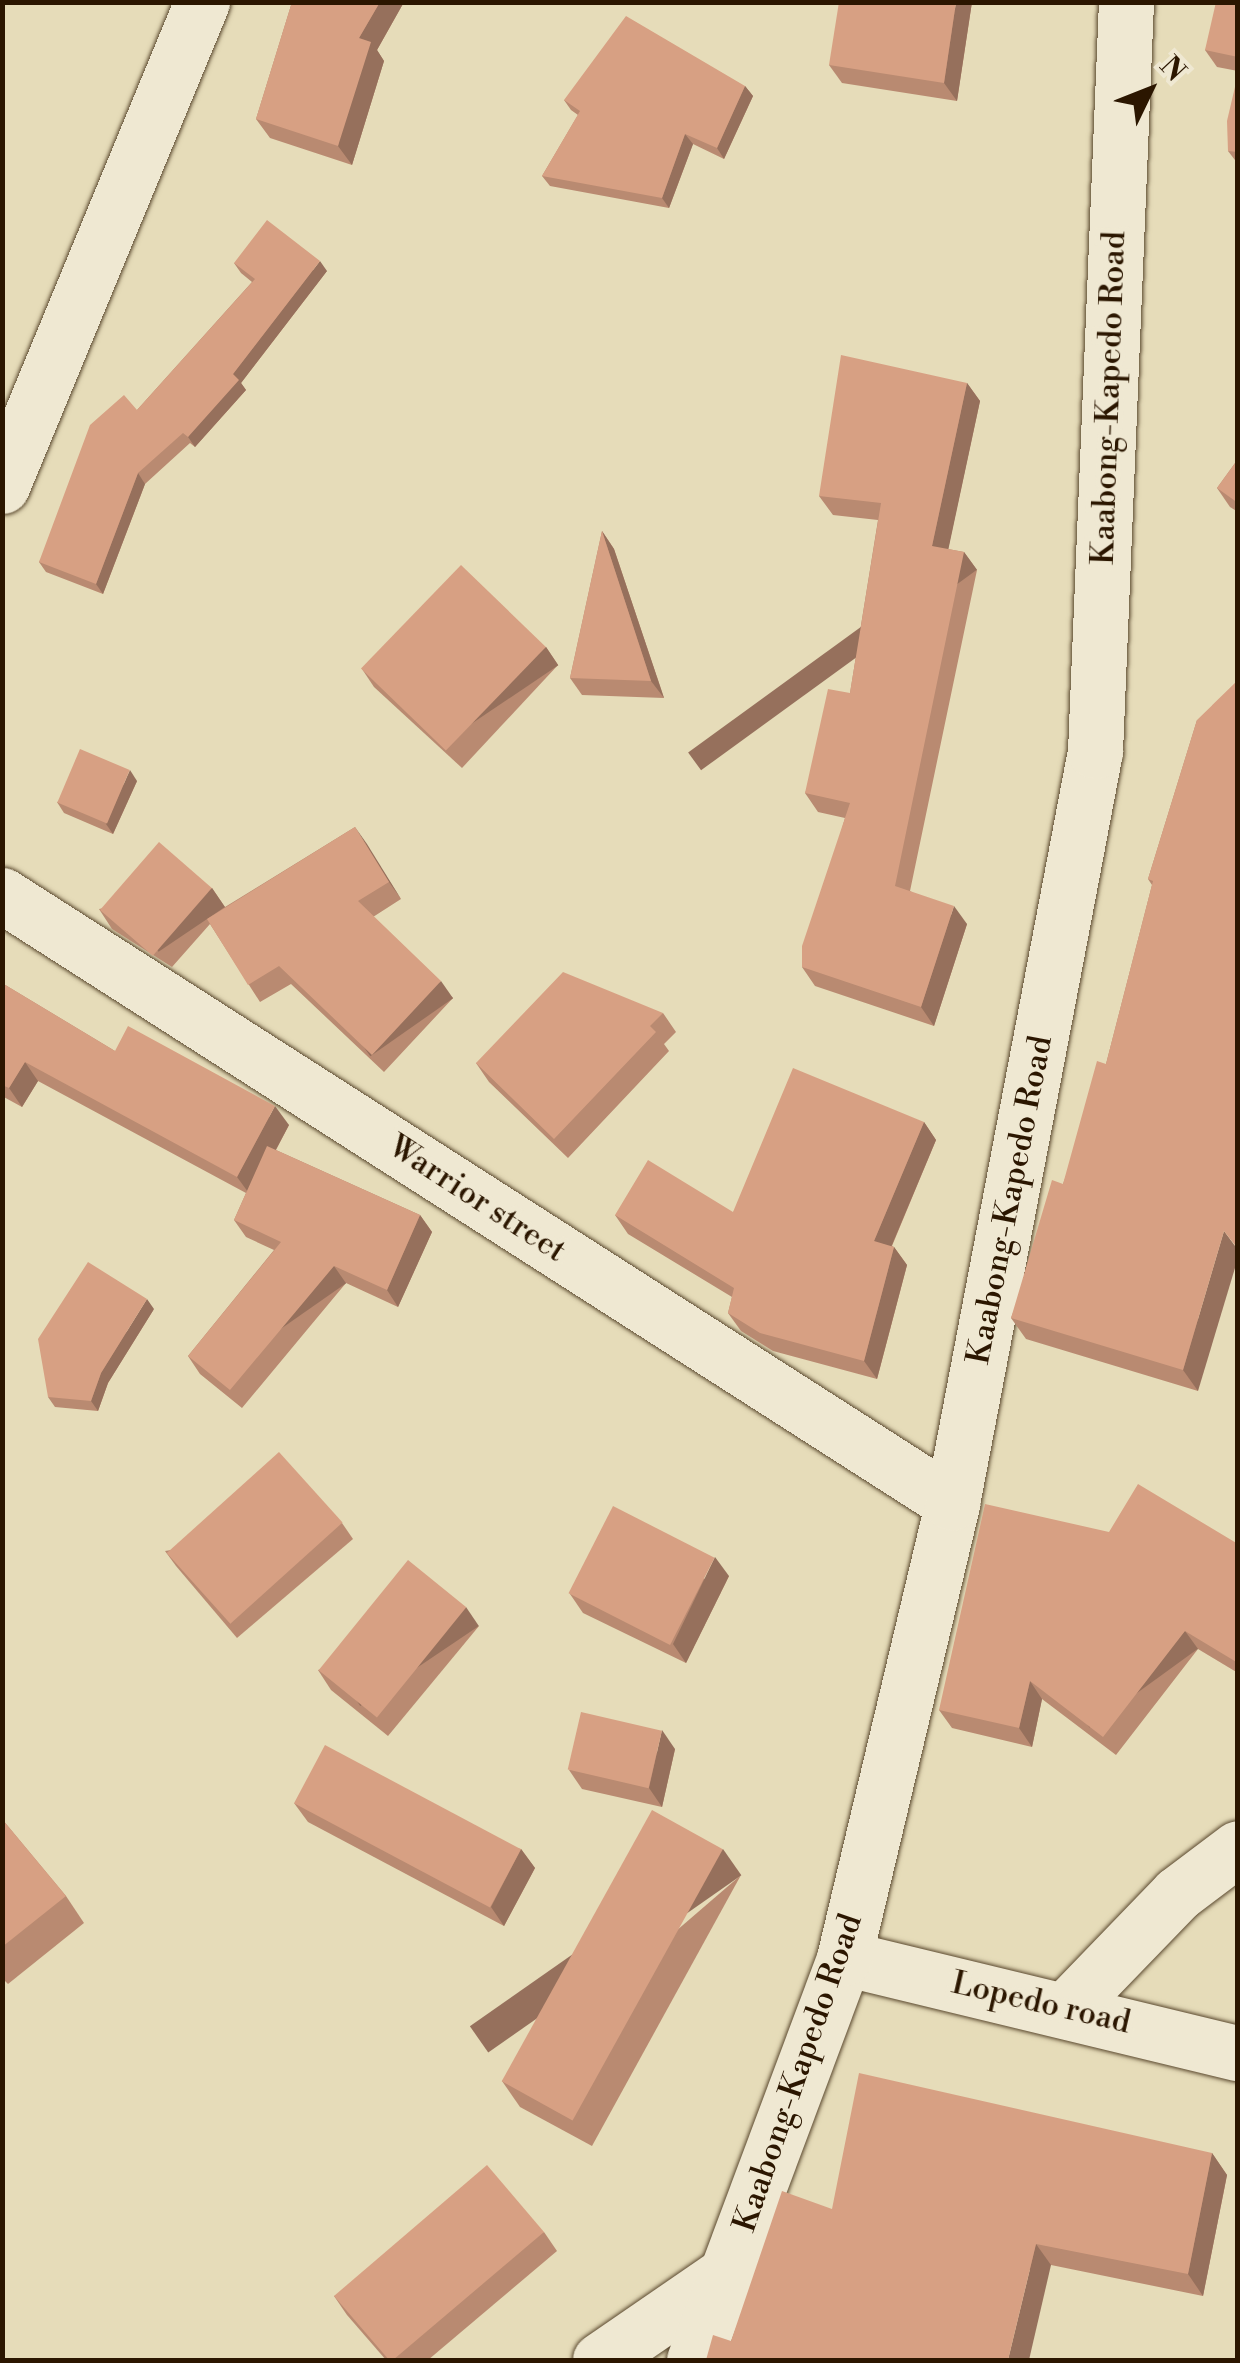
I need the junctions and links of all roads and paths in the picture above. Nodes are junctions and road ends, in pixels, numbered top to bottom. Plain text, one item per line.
1 (202, 2) edge
2 (1126, 2) edge
3 (2, 486) edge
4 (2, 895) edge
5 (952, 1504) junction
6 (1238, 1848) edge
7 (844, 1958) junction
8 (1068, 2007) junction
9 (1238, 2053) edge
10 (728, 2272) junction
11 (600, 2360) edge
12 (694, 2360) edge

1 - 3 street
2 - 5 street, Kaabong-Kapedo Road
4 - 5 street, Warrior street
5 - 7 street, Kaabong-Kapedo Road
6 - 8 street
7 - 8 street, Lopedo road
7 - 10 street, Kaabong-Kapedo Road
8 - 9 street, Lopedo road
10 - 11 street
10 - 12 street, Kaabong-Kapedo Road

